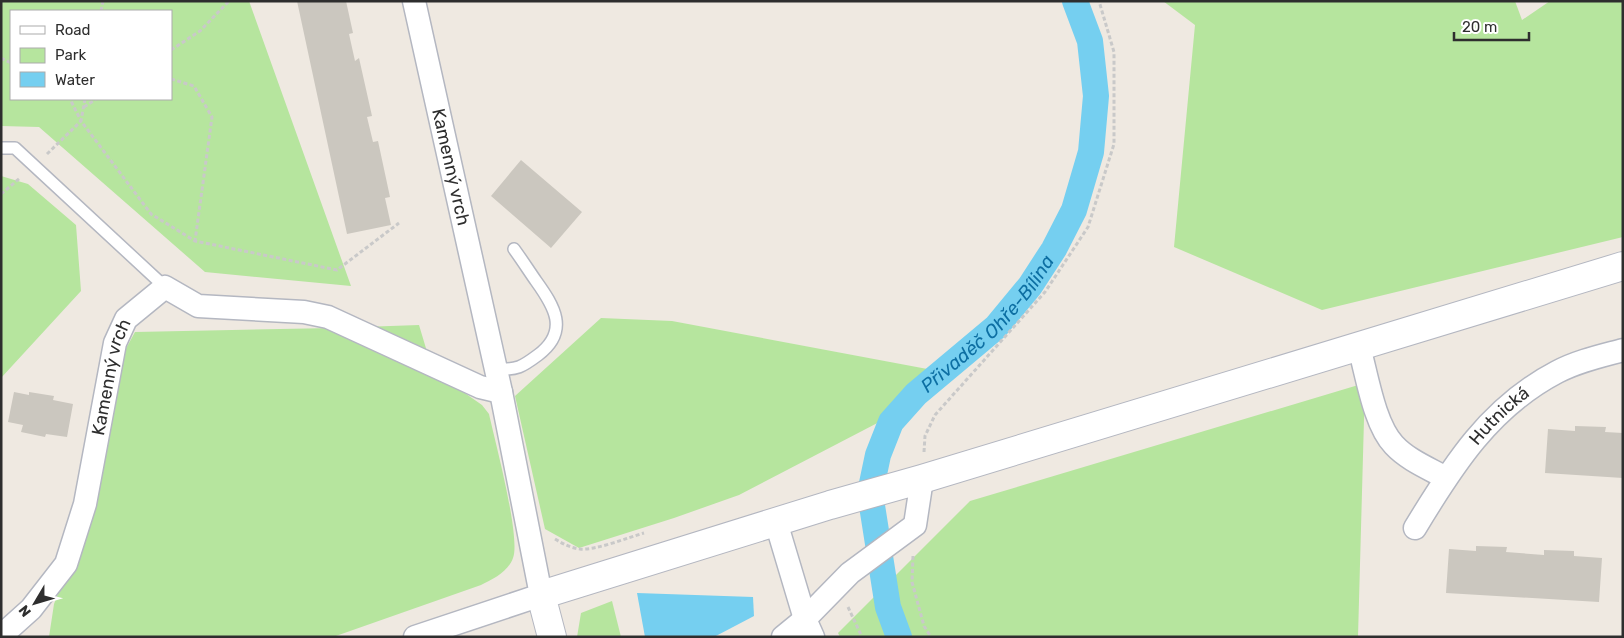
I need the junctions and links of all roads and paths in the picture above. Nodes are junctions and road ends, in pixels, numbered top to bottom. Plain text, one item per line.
1 (229, 1) edge
2 (414, 1) edge
3 (1099, 1) edge
4 (172, 49) edge
5 (172, 79) edge
6 (70, 100) edge
7 (85, 100) edge
8 (94, 100) edge
9 (83, 107) junction
10 (81, 121) junction
11 (1, 148) edge
12 (34, 166) junction
13 (1, 194) edge
14 (399, 223) dead end
15 (195, 241) junction
16 (514, 249) dead end
17 (1623, 266) edge
18 (164, 287) junction
19 (1359, 347) junction
20 (1623, 350) edge
21 (496, 369) junction
22 (502, 392) junction
23 (1446, 478) junction
24 (922, 479) junction
25 (776, 522) junction
26 (915, 525) junction
27 (1415, 528) dead end
28 (651, 531) dead end
29 (552, 536) dead end
30 (541, 595) junction
31 (809, 628) edge
32 (1, 636) edge
33 (415, 637) edge
34 (552, 637) edge
35 (783, 637) edge
36 (931, 637) edge

1 - 4 path
2 - 21 street, Kamenný vrch
3 - 24 path
5 - 15 path
6 - 10 path
7 - 9 path
8 - 9 path
9 - 10 path
10 - 12 path
10 - 15 path
11 - 12 lane
12 - 13 path
12 - 18 lane
14 - 15 path
16 - 21 lane
17 - 19 street
18 - 22 street
18 - 32 street, Kamenný vrch
19 - 23 street
19 - 24 street
20 - 23 street, Hutnická
21 - 22 street, Kamenný vrch
22 - 30 street, Kamenný vrch
23 - 27 street, Hutnická
24 - 25 street
24 - 26 street
25 - 30 street
25 - 31 street
26 - 31 street
26 - 36 path
28 - 29 path
30 - 33 street
30 - 34 street
31 - 35 street

